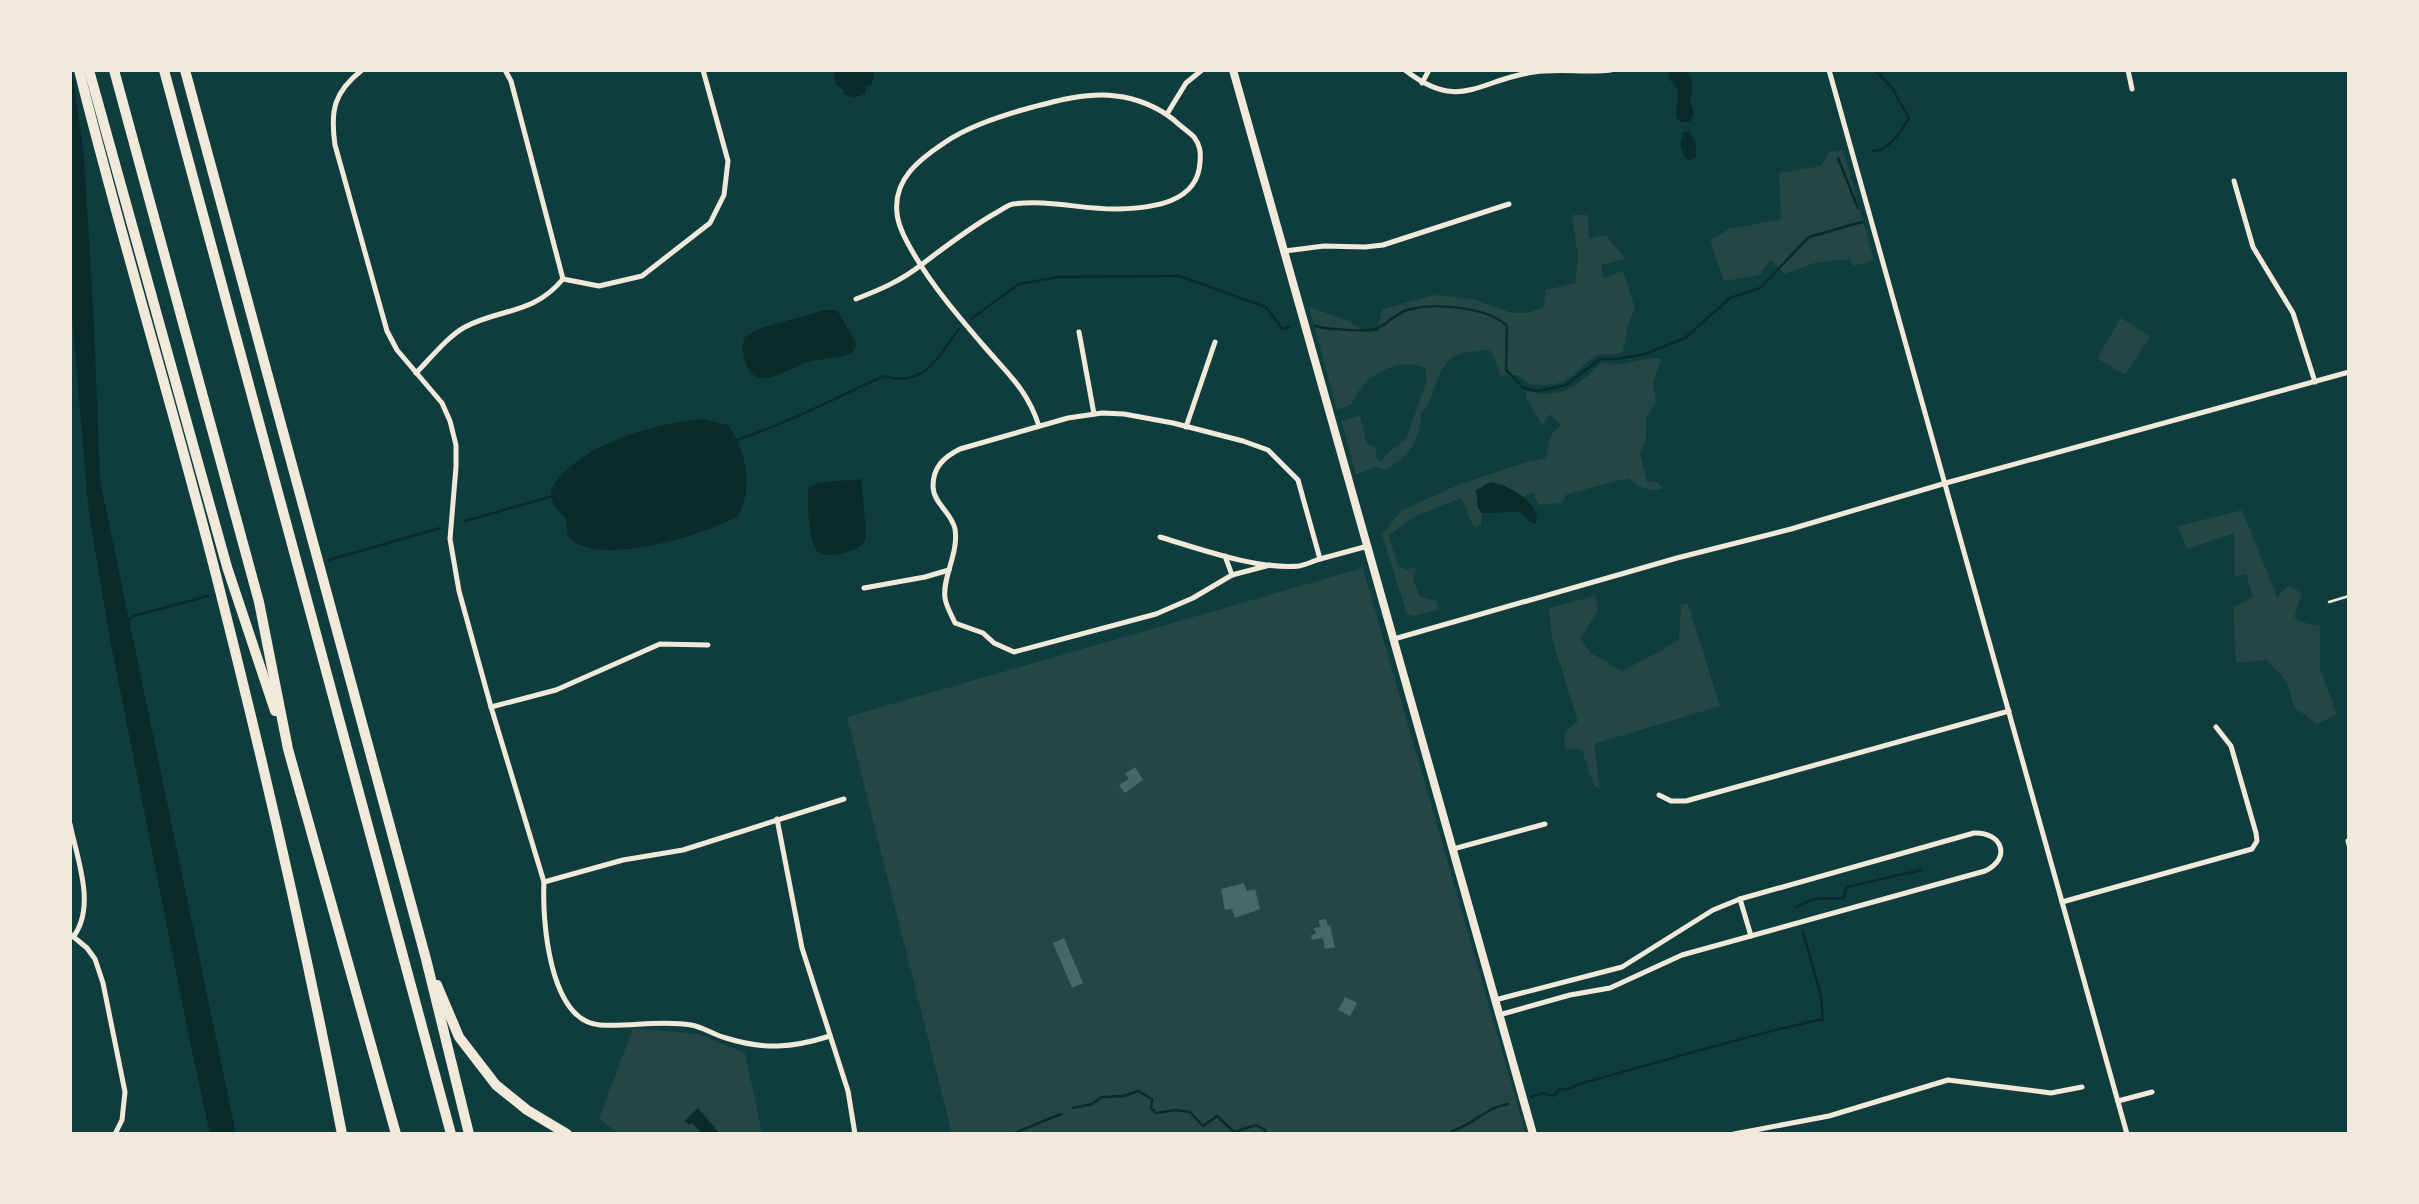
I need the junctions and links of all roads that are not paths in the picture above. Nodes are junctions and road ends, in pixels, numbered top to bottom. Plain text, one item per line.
1 (79, 70) edge
2 (89, 70) edge
3 (114, 70) edge
4 (164, 70) edge
5 (185, 70) edge
6 (362, 70) edge
7 (505, 70) edge
8 (703, 70) edge
9 (1202, 70) edge
10 (1233, 70) edge
11 (1405, 70) edge
12 (1429, 70) edge
13 (1611, 70) edge
14 (1829, 70) edge
15 (2128, 70) edge
16 (1422, 83) junction
17 (2132, 89) dead end
18 (1167, 114) junction
19 (2234, 181) dead end
20 (1508, 204) dead end
21 (1285, 251) junction
22 (921, 265) junction
23 (563, 279) junction
24 (856, 299) dead end
25 (1079, 332) dead end
26 (1215, 342) dead end
27 (2349, 372) edge
28 (416, 373) junction
29 (2315, 382) junction
30 (1094, 414) junction
31 (1039, 426) junction
32 (1186, 427) junction
33 (1946, 483) junction
34 (1160, 537) dead end
35 (1368, 546) junction
36 (1225, 556) junction
37 (1320, 559) junction
38 (1270, 565) junction
39 (950, 570) junction
40 (1232, 576) junction
41 (864, 588) dead end
42 (2349, 596) edge
43 (2329, 602) dead end
44 (1394, 639) junction
45 (708, 645) dead end
46 (491, 707) junction
47 (2009, 711) junction
48 (2216, 727) dead end
49 (288, 749) junction
50 (1659, 795) dead end
51 (844, 799) dead end
52 (777, 819) junction
53 (70, 824) edge
54 (1545, 824) dead end
55 (1453, 849) junction
56 (544, 882) junction
57 (1740, 899) junction
58 (2062, 902) junction
59 (72, 935) edge
60 (1751, 936) junction
61 (426, 958) junction
62 (1495, 1000) junction
63 (1499, 1015) junction
64 (830, 1036) junction
65 (2082, 1087) dead end
66 (2152, 1092) dead end
67 (2118, 1101) junction
68 (117, 1133) edge
69 (342, 1134) edge
70 (396, 1134) edge
71 (451, 1134) edge
72 (469, 1134) edge
73 (567, 1134) edge
74 (855, 1134) edge
75 (1533, 1134) edge
76 (1734, 1134) edge
77 (2127, 1134) edge

1 - 69 highway
2 - 49 highway
3 - 49 highway
4 - 71 highway
5 - 61 highway
6 - 28 street
7 - 23 street
8 - 23 street
9 - 18 street
10 - 21 main road
11 - 16 street
12 - 16 street
13 - 16 street
14 - 33 street
15 - 17 street
18 - 22 street
18 - 22 street
19 - 29 street
20 - 21 street
21 - 35 main road
22 - 24 street
22 - 31 street
23 - 28 street
25 - 30 street
26 - 32 street
27 - 29 street
28 - 46 street
29 - 33 street
30 - 31 street
30 - 32 street
31 - 39 street
32 - 37 street
33 - 44 street
33 - 47 street
34 - 36 street
35 - 37 street
35 - 44 main road
36 - 38 street
36 - 40 street
37 - 38 street
38 - 40 street
39 - 40 street
39 - 41 street
42 - 43 lane
44 - 55 main road
45 - 46 street
46 - 56 street
47 - 50 street
47 - 58 street
48 - 58 street
49 - 70 highway
51 - 52 street
52 - 56 street
52 - 64 street
53 - 59 street
54 - 55 street
55 - 62 main road
56 - 64 street
57 - 60 street
57 - 60 street
57 - 62 street
58 - 67 street
59 - 68 street
60 - 63 street
61 - 72 highway
61 - 73 highway
62 - 63 main road
63 - 75 main road
64 - 74 street
65 - 76 street
66 - 67 street
67 - 77 street

